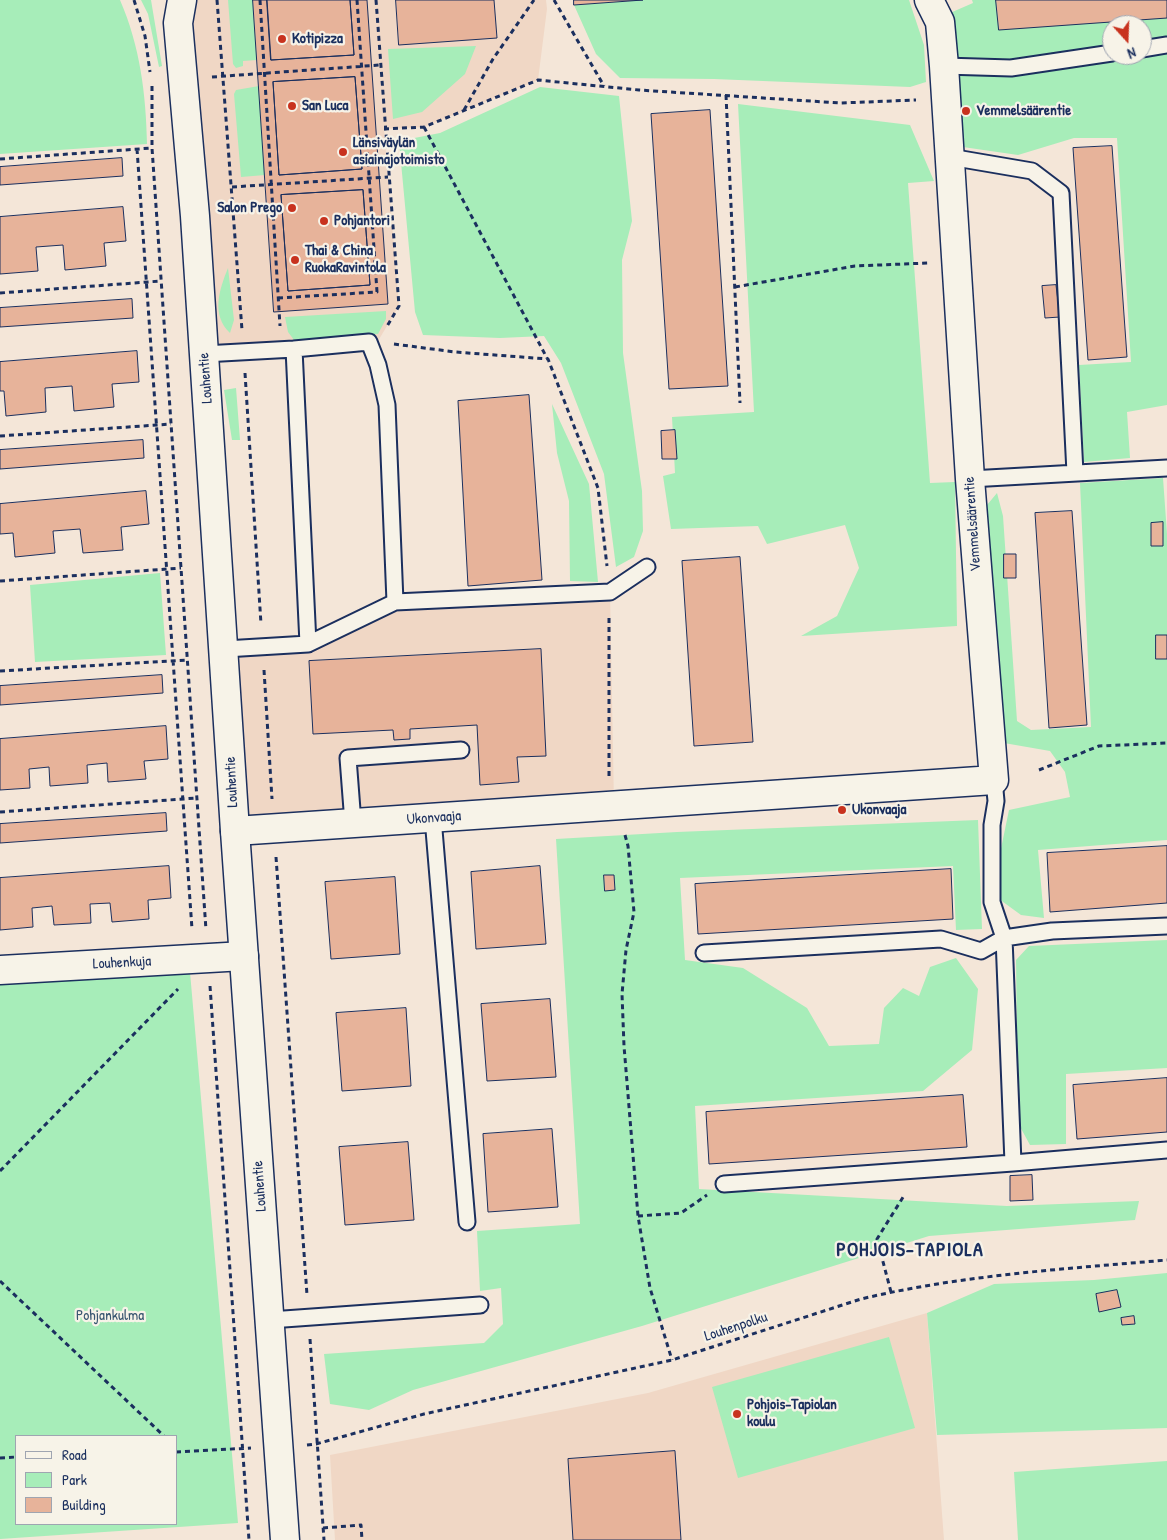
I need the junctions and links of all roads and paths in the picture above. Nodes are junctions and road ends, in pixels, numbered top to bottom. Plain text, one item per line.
1 (134, 0) edge
2 (217, 0) edge
3 (260, 0) edge
4 (357, 0) edge
5 (376, 0) edge
6 (534, 0) edge
7 (554, 0) edge
8 (929, 0) edge
9 (176, 8) edge
10 (1167, 45) edge
11 (1152, 47) edge
12 (1102, 54) edge
13 (380, 65) junction
14 (361, 66) junction
15 (944, 66) junction
16 (266, 73) junction
17 (224, 76) junction
18 (604, 87) junction
19 (726, 96) junction
20 (947, 99) junction
21 (464, 111) junction
22 (424, 126) junction
23 (384, 129) junction
24 (152, 148) junction
25 (137, 149) junction
26 (950, 157) junction
27 (0, 158) edge
28 (388, 177) junction
29 (369, 179) junction
30 (272, 185) junction
31 (232, 187) junction
32 (957, 261) junction
33 (161, 281) junction
34 (147, 282) junction
35 (735, 287) junction
36 (0, 293) edge
37 (278, 298) junction
38 (280, 327) dead end
39 (382, 334) dead end
40 (294, 349) junction
41 (243, 351) junction
42 (204, 354) junction
43 (548, 359) dead end
44 (740, 403) dead end
45 (171, 424) junction
46 (156, 425) junction
47 (0, 436) edge
48 (1167, 468) edge
49 (1074, 473) junction
50 (970, 480) junction
51 (647, 567) dead end
52 (181, 568) junction
53 (166, 569) junction
54 (0, 581) edge
55 (395, 602) junction
56 (308, 644) junction
57 (262, 647) junction
58 (225, 649) junction
59 (187, 660) junction
60 (173, 661) junction
61 (0, 671) edge
62 (1167, 743) edge
63 (461, 750) dead end
64 (1039, 770) dead end
65 (994, 780) junction
66 (197, 798) junction
67 (183, 799) junction
68 (0, 812) edge
69 (433, 818) junction
70 (353, 823) junction
71 (274, 829) junction
72 (235, 831) junction
73 (1167, 926) edge
74 (1004, 938) junction
75 (704, 953) dead end
76 (244, 956) junction
77 (201, 959) junction
78 (0, 970) edge
79 (1167, 1150) edge
80 (1013, 1163) junction
81 (920, 1170) junction
82 (0, 1171) edge
83 (724, 1184) joint
84 (638, 1216) dead end
85 (467, 1222) dead end
86 (1167, 1260) edge
87 (0, 1281) edge
88 (891, 1292) junction
89 (480, 1305) dead end
90 (309, 1317) junction
91 (270, 1320) junction
92 (163, 1435) edge
93 (316, 1444) junction
94 (243, 1448) junction
95 (178, 1450) edge
96 (15, 1457) edge
97 (0, 1458) edge
98 (323, 1528) junction
99 (249, 1540) edge
100 (285, 1540) edge
101 (324, 1540) edge
102 (362, 1540) edge

1 - 24 path
2 - 17 path
3 - 16 path
4 - 14 path
5 - 13 path
6 - 21 path
7 - 18 path
8 - 15 street, Vemmelsäärentie
9 - 42 street, Louhentie
10 - 11 lane
12 - 15 lane
13 - 14 path
13 - 23 path
14 - 16 path
14 - 29 path
15 - 20 street, Vemmelsäärentie
16 - 17 path
16 - 30 path
17 - 31 path
18 - 19 path
18 - 21 path
19 - 20 path
19 - 35 path
20 - 26 street, Vemmelsäärentie
21 - 22 path
22 - 23 path
22 - 43 path
23 - 28 path
24 - 25 path
24 - 33 path
25 - 27 path
25 - 34 path
26 - 32 street, Vemmelsäärentie
26 - 49 lane
28 - 29 path
28 - 39 path
29 - 30 path
29 - 37 path
30 - 31 path
30 - 37 path
31 - 41 path
32 - 35 path
32 - 50 street, Vemmelsäärentie
33 - 34 path
33 - 45 path
34 - 36 path
34 - 46 path
35 - 44 path
37 - 38 path
40 - 41 lane
40 - 55 lane
40 - 56 lane
41 - 42 lane
41 - 57 path
42 - 58 street, Louhentie
45 - 46 path
45 - 52 path
46 - 47 path
46 - 53 path
48 - 49 lane
49 - 50 lane
50 - 65 street, Vemmelsäärentie
51 - 55 lane
52 - 53 path
52 - 59 path
53 - 54 path
53 - 60 path
55 - 56 lane
56 - 57 lane
57 - 58 lane
57 - 71 path
58 - 72 street, Louhentie
59 - 60 path
59 - 66 path
60 - 61 path
60 - 67 path
62 - 64 path
63 - 70 lane
65 - 69 street, Ukonvaaja
65 - 74 lane
66 - 67 path
66 - 77 path
67 - 68 path
67 - 77 path
69 - 70 street, Ukonvaaja
69 - 85 lane
70 - 71 street, Ukonvaaja
71 - 72 street, Ukonvaaja
71 - 90 path
72 - 76 street, Louhentie
73 - 74 lane
74 - 75 lane
74 - 80 lane
76 - 77 street, Louhenkuja
76 - 91 street, Louhentie
77 - 78 street, Louhenkuja
77 - 82 path
77 - 94 path
79 - 80 lane
80 - 81 lane
81 - 83 lane
81 - 88 path
83 - 84 path
86 - 88 path, Louhenpolku
87 - 92 path
88 - 93 path, Louhenpolku
89 - 90 lane
90 - 91 lane
90 - 93 path
91 - 100 street, Louhentie
93 - 98 path
94 - 95 path
94 - 99 path
96 - 97 path
98 - 101 path
98 - 102 path

